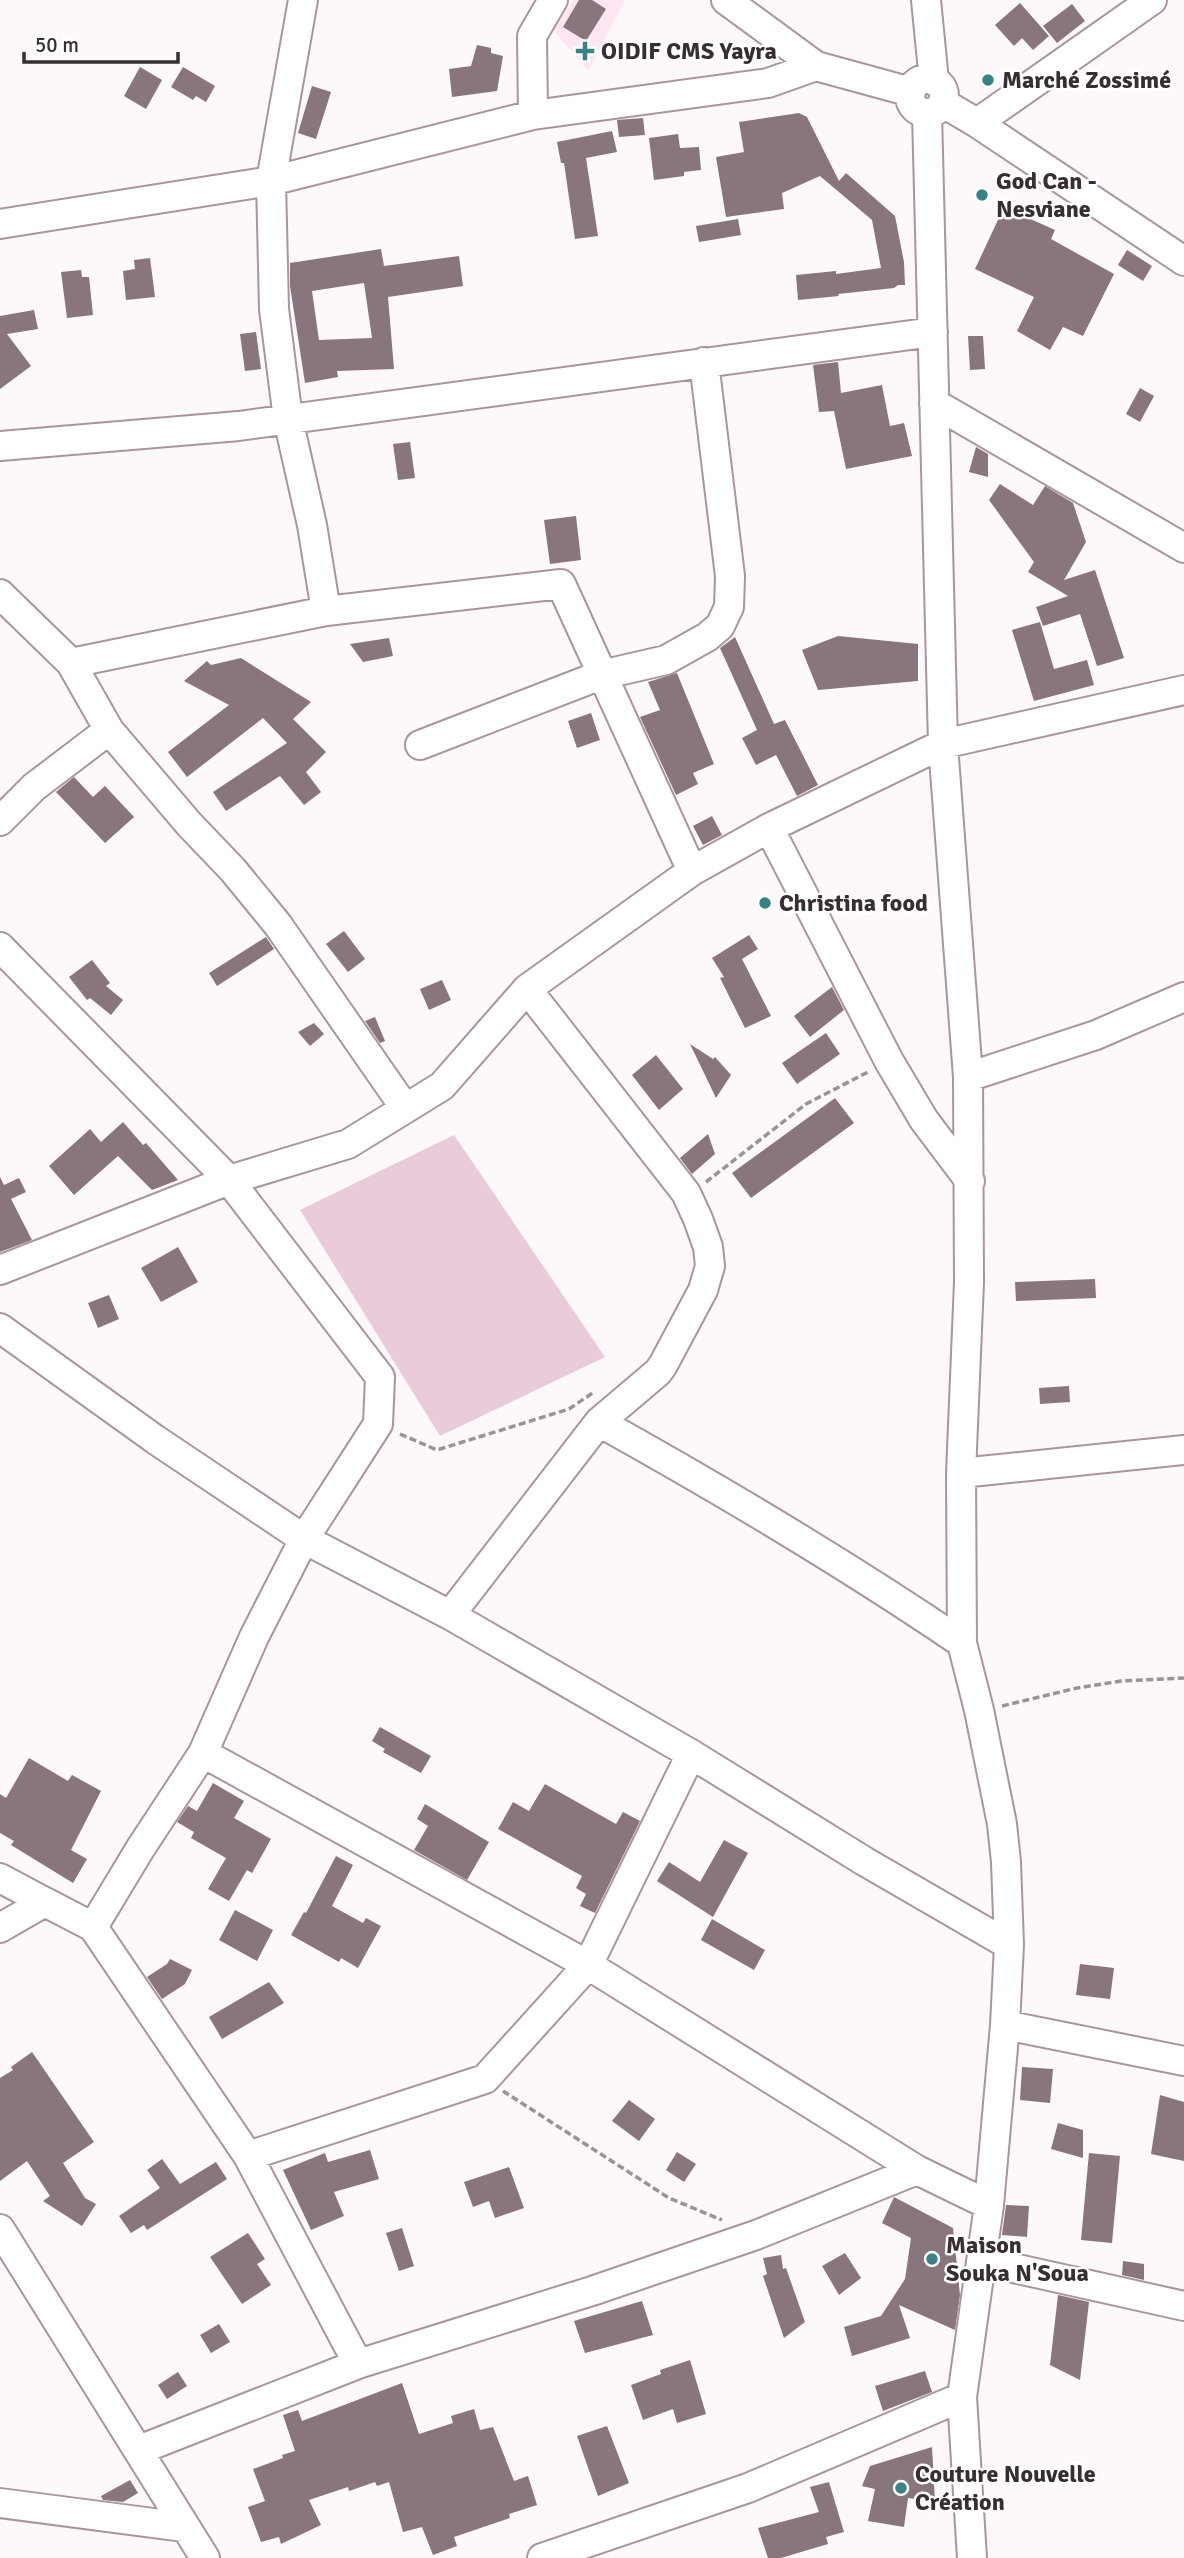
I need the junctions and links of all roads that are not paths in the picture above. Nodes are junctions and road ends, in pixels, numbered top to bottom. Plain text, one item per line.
1 (303, 0) edge
2 (553, 0) edge
3 (726, 0) edge
4 (926, 0) edge
5 (1152, 0) edge
6 (816, 66) junction
7 (928, 97) junction
8 (533, 116) junction
9 (977, 123) junction
10 (271, 181) junction
11 (0, 224) edge
12 (1184, 261) edge
13 (933, 332) junction
14 (704, 362) junction
15 (934, 403) junction
16 (288, 419) junction
17 (0, 446) edge
18 (1184, 548) edge
19 (0, 594) edge
20 (326, 611) junction
21 (71, 663) junction
22 (601, 675) junction
23 (1184, 690) edge
24 (109, 730) junction
25 (943, 744) junction
26 (420, 745) dead end
27 (0, 821) edge
28 (769, 828) junction
29 (692, 871) junction
30 (0, 947) edge
31 (527, 989) junction
32 (1184, 997) edge
33 (968, 1077) junction
34 (405, 1108) junction
35 (229, 1180) junction
36 (970, 1181) junction
37 (1, 1269) edge
38 (0, 1328) edge
39 (599, 1422) junction
40 (1184, 1450) edge
41 (961, 1473) junction
42 (304, 1539) junction
43 (450, 1615) junction
44 (962, 1643) junction
45 (203, 1754) junction
46 (691, 1754) junction
47 (0, 1878) edge
48 (45, 1902) junction
49 (93, 1927) junction
50 (0, 1928) edge
51 (1009, 1945) junction
52 (588, 1965) junction
53 (1005, 2025) junction
54 (1184, 2061) edge
55 (248, 2156) junction
56 (918, 2170) junction
57 (989, 2205) junction
58 (0, 2229) edge
59 (982, 2261) junction
60 (1184, 2306) edge
61 (358, 2364) junction
62 (962, 2397) junction
63 (139, 2450) junction
64 (0, 2503) edge
65 (184, 2526) junction
66 (205, 2558) edge
67 (542, 2558) edge
68 (972, 2558) edge

1 - 10 street
2 - 8 street
3 - 6 street
4 - 7 street
5 - 9 street
6 - 7 street
6 - 8 street
7 - 9 street
7 - 13 street
8 - 10 street
9 - 12 street
10 - 11 street
10 - 16 street
13 - 14 street
13 - 15 street
14 - 16 street
14 - 22 street
15 - 18 street
15 - 25 street
16 - 17 street
16 - 20 street
19 - 21 street
20 - 21 street
20 - 22 street
21 - 24 street
22 - 26 street
22 - 29 street
23 - 25 street
24 - 27 street
24 - 34 street
25 - 28 street
25 - 33 street
28 - 29 street
28 - 36 street
29 - 31 street
30 - 35 street
31 - 34 street
31 - 39 street
32 - 33 street
33 - 36 street
34 - 35 street
35 - 37 street
35 - 42 street
36 - 41 street
38 - 42 street
39 - 43 street
39 - 44 street
40 - 41 street
41 - 44 street
42 - 43 street
42 - 45 street
43 - 46 street
44 - 51 street
45 - 49 street
45 - 52 street
46 - 51 street
46 - 52 street
47 - 48 street
48 - 49 street
48 - 50 street
49 - 55 street
51 - 53 street
52 - 55 street
52 - 56 street
53 - 54 street
53 - 57 street
55 - 61 street
56 - 57 street
56 - 61 street
57 - 59 street
58 - 63 street
59 - 60 street
59 - 62 street
61 - 63 street
62 - 67 street
62 - 68 street
63 - 65 street
64 - 65 street
65 - 66 street

